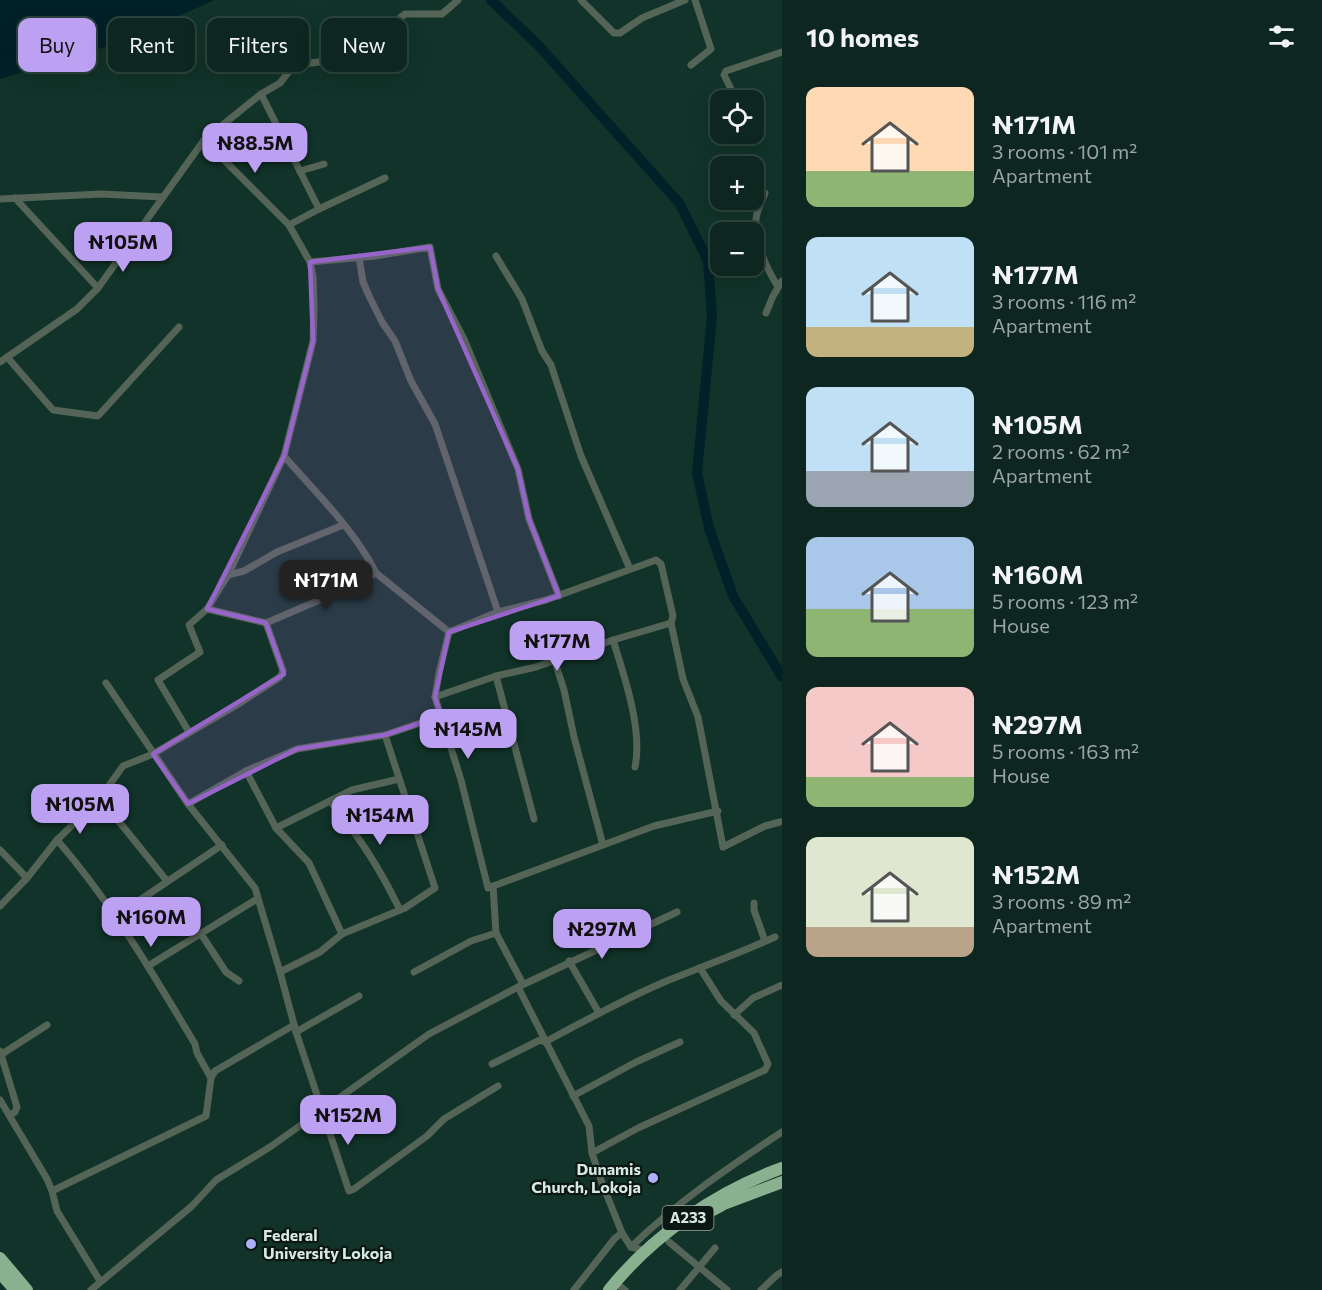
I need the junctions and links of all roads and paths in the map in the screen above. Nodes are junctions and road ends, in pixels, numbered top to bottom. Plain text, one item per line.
1 (458, 0) edge
2 (580, 0) edge
3 (685, 0) edge
4 (695, 0) edge
5 (782, 52) edge
6 (691, 65) dead end
7 (732, 90) edge
8 (261, 94) junction
9 (204, 141) junction
10 (324, 164) dead end
11 (300, 171) junction
12 (385, 178) dead end
13 (765, 193) dead end
14 (162, 197) junction
15 (15, 198) junction
16 (0, 199) edge
17 (319, 209) junction
18 (289, 225) junction
19 (496, 256) dead end
20 (359, 257) junction
21 (310, 262) junction
22 (780, 284) edge
23 (98, 288) junction
24 (766, 313) dead end
25 (179, 327) dead end
26 (7, 357) junction
27 (0, 362) edge
28 (284, 456) junction
29 (343, 525) junction
30 (630, 569) junction
31 (376, 573) junction
32 (228, 575) junction
33 (559, 596) junction
34 (207, 609) junction
35 (498, 612) junction
36 (266, 623) junction
37 (671, 623) junction
38 (449, 632) junction
39 (613, 640) junction
40 (554, 659) junction
41 (496, 676) junction
42 (106, 683) dead end
43 (435, 697) junction
44 (441, 716) junction
45 (189, 732) junction
46 (385, 735) junction
47 (153, 754) junction
48 (635, 767) dead end
49 (246, 771) junction
50 (399, 779) junction
51 (100, 798) junction
52 (330, 801) junction
53 (188, 804) junction
54 (718, 811) junction
55 (534, 819) dead end
56 (780, 822) dead end
57 (276, 828) junction
58 (57, 840) junction
59 (222, 845) junction
60 (603, 845) junction
61 (0, 850) edge
62 (27, 878) junction
63 (167, 881) junction
64 (493, 886) junction
65 (257, 899) junction
66 (754, 903) dead end
67 (0, 906) edge
68 (400, 910) junction
69 (677, 912) dead end
70 (116, 916) junction
71 (496, 933) junction
72 (201, 934) junction
73 (342, 934) junction
74 (775, 937) dead end
75 (765, 941) junction
76 (569, 962) junction
77 (148, 966) junction
78 (700, 969) junction
79 (280, 972) junction
80 (414, 972) dead end
81 (239, 981) dead end
82 (520, 985) junction
83 (782, 985) edge
84 (359, 996) dead end
85 (599, 1013) junction
86 (734, 1015) junction
87 (47, 1025) dead end
88 (295, 1029) junction
89 (545, 1042) junction
90 (680, 1042) dead end
91 (1, 1053) edge
92 (492, 1064) dead end
93 (211, 1078) junction
94 (498, 1086) dead end
95 (573, 1096) junction
96 (0, 1100) edge
97 (321, 1111) junction
98 (10, 1115) junction
99 (782, 1132) edge
100 (592, 1153) junction
101 (782, 1168) edge
102 (782, 1182) edge
103 (51, 1191) junction
104 (622, 1233) junction
105 (669, 1242) junction
106 (631, 1247) junction
107 (716, 1248) dead end
108 (646, 1251) junction
109 (0, 1258) edge
110 (700, 1266) junction
111 (782, 1272) edge
112 (0, 1273) edge
113 (100, 1281) junction
114 (618, 1289) edge
115 (15, 1290) edge
116 (27, 1290) edge
117 (91, 1290) edge
118 (574, 1290) edge
119 (680, 1290) edge
120 (727, 1290) edge
121 (761, 1290) edge

1 - 8 street
2 - 3 street
4 - 6 street
5 - 7 street
8 - 9 street
8 - 11 street
9 - 14 street
9 - 18 street
10 - 11 street
11 - 17 street
12 - 17 street
13 - 22 street
14 - 15 street
14 - 23 street
15 - 16 street
15 - 23 street
17 - 18 street
18 - 21 street
19 - 30 street
20 - 21 street
20 - 33 street
20 - 35 street
21 - 28 street
22 - 24 street
23 - 26 street
25 - 26 street
26 - 27 street
28 - 29 street
28 - 32 street
29 - 31 street
29 - 32 street
30 - 33 street
30 - 37 street
31 - 36 street
31 - 38 street
32 - 34 street
33 - 35 street
34 - 36 street
34 - 45 street
35 - 38 street
36 - 45 street
37 - 39 street
37 - 54 street
38 - 43 street
39 - 40 street
39 - 48 street
40 - 41 street
40 - 60 street
41 - 43 street
41 - 55 street
42 - 47 street
43 - 44 street
44 - 46 street
44 - 64 street
45 - 47 street
46 - 49 street
46 - 50 street
47 - 51 street
47 - 53 street
49 - 53 street
49 - 57 street
50 - 52 street
50 - 68 street
51 - 58 street
51 - 63 street
52 - 57 street
52 - 68 street
53 - 59 street
54 - 56 street
54 - 60 street
57 - 73 street
58 - 62 street
58 - 70 street
59 - 63 street
59 - 65 street
60 - 64 street
61 - 62 street
62 - 67 street
63 - 70 street
64 - 71 street
65 - 72 street
65 - 79 street
66 - 75 street
68 - 73 street
69 - 76 street
70 - 77 street
71 - 80 street
71 - 82 street
72 - 77 street
72 - 81 street
73 - 79 street
74 - 75 street
75 - 78 street
76 - 82 street
76 - 85 street
77 - 93 street
78 - 85 street
78 - 86 street
79 - 88 street
82 - 89 street
82 - 97 street
83 - 86 street
84 - 88 street
85 - 89 street
86 - 100 street
87 - 91 street
88 - 93 street
88 - 97 street
89 - 92 street
89 - 95 street
90 - 95 street
91 - 98 street
93 - 103 street
94 - 97 street
95 - 100 street
96 - 98 street
97 - 113 street
98 - 103 street
99 - 106 street
100 - 104 street
101 - 108 highway, A233
102 - 105 highway, A233
103 - 113 street
104 - 106 street
104 - 118 street
105 - 110 street
105 - 114 highway, A233
106 - 108 street
107 - 110 street
108 - 114 highway, A233
109 - 116 highway
110 - 119 street
110 - 120 street
111 - 121 street
112 - 115 highway
113 - 117 street

